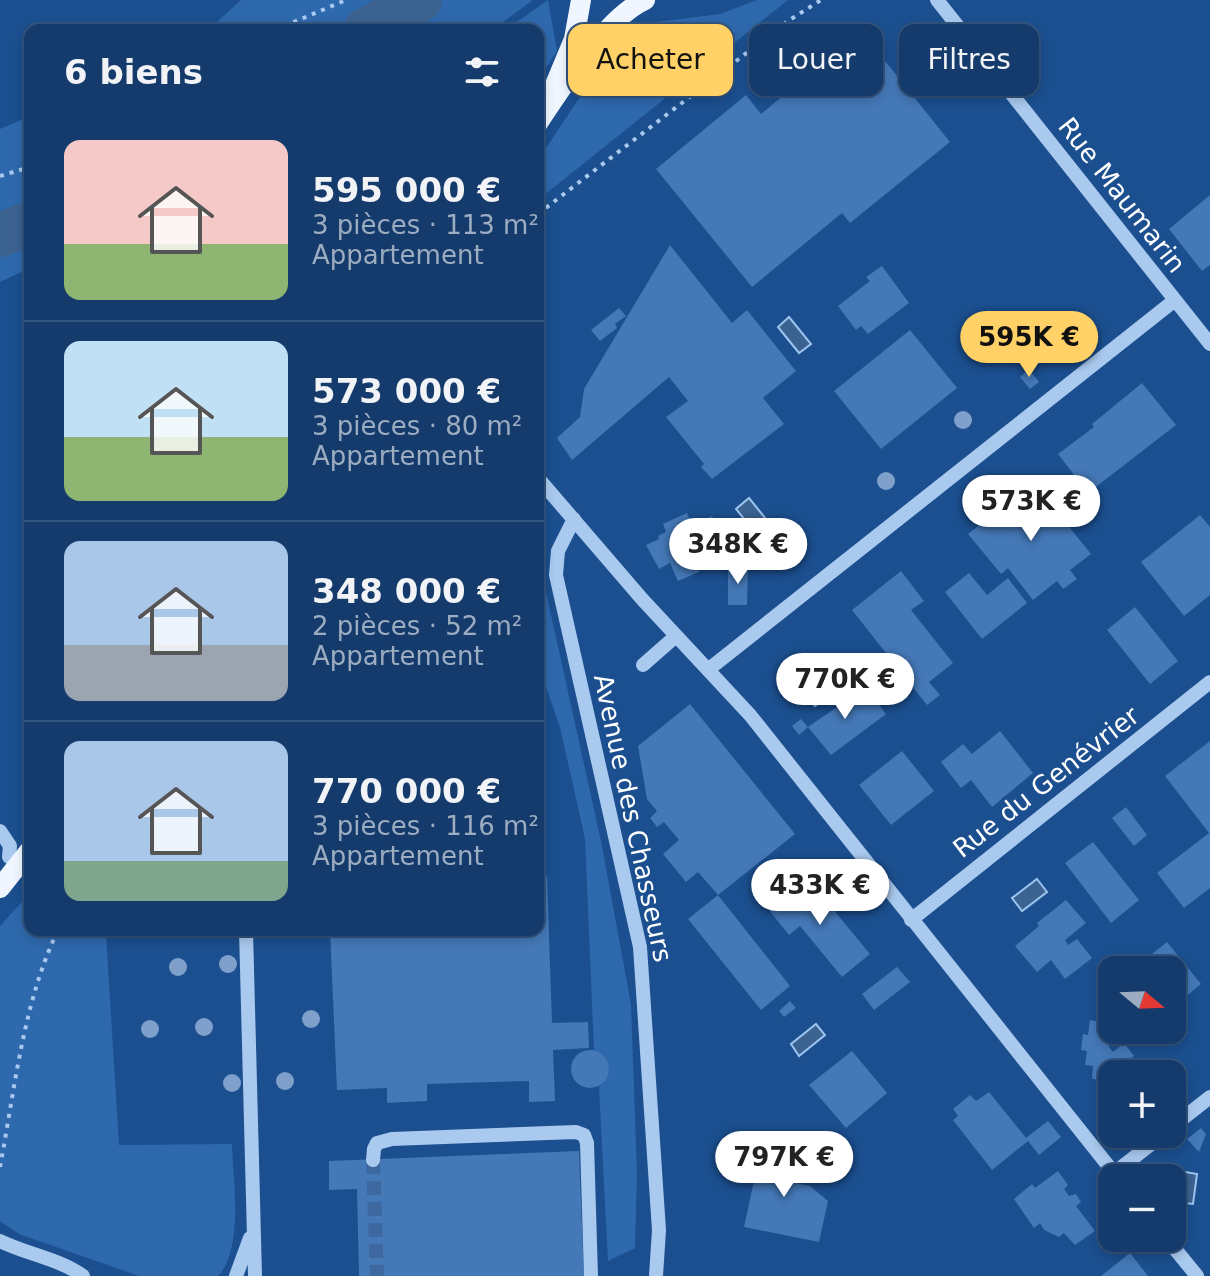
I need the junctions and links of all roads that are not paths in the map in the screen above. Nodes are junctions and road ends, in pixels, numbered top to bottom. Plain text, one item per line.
1 (581, 0) edge
2 (645, 0) edge
3 (937, 0) edge
4 (544, 110) edge
5 (544, 115) edge
6 (1175, 300) junction
7 (1210, 344) edge
8 (544, 485) edge
9 (574, 519) junction
10 (676, 636) junction
11 (643, 665) dead end
12 (709, 669) junction
13 (1210, 682) edge
14 (0, 831) edge
15 (24, 843) edge
16 (24, 858) edge
17 (5, 863) edge
18 (0, 888) edge
19 (911, 920) junction
20 (246, 936) edge
21 (1210, 1097) edge
22 (1186, 1116) edge
23 (1148, 1148) edge
24 (373, 1160) dead end
25 (1106, 1164) edge
26 (1130, 1164) edge
27 (252, 1230) junction
28 (0, 1241) edge
29 (1177, 1252) edge
30 (83, 1276) edge
31 (236, 1276) edge
32 (255, 1276) edge
33 (591, 1276) edge
34 (656, 1276) edge
35 (1197, 1276) edge

1 - 4 main road
2 - 5 main road
3 - 6 street, Rue Maumarin
6 - 7 street, Rue Maumarin
6 - 12 street
8 - 9 street
9 - 10 street
9 - 34 street, Avenue des Chasseurs
10 - 11 street
10 - 12 street
12 - 19 street
13 - 19 street, Rue du Genévrier
14 - 17 street
15 - 17 main road
16 - 18 main road
19 - 25 street
20 - 27 street
21 - 22 street
23 - 26 street
24 - 33 street
27 - 31 street
27 - 32 street
28 - 30 street
29 - 35 street

